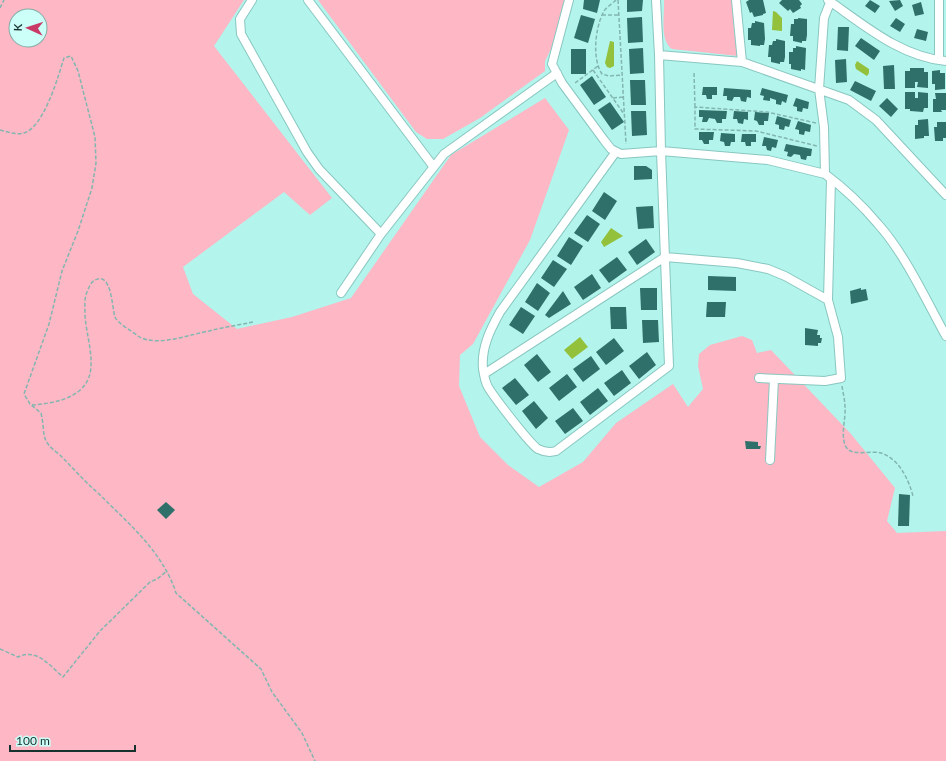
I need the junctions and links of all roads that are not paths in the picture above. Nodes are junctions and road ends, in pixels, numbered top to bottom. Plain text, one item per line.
1 (252, 0) edge
2 (308, 0) edge
3 (569, 0) edge
4 (656, 0) edge
5 (736, 0) edge
6 (830, 0) edge
7 (939, 0) edge
8 (659, 55) junction
9 (943, 61) edge
10 (742, 62) junction
11 (557, 73) junction
12 (819, 89) junction
13 (661, 152) junction
14 (615, 153) junction
15 (433, 166) junction
16 (828, 176) junction
17 (946, 195) edge
18 (381, 234) junction
19 (665, 257) junction
20 (341, 293) dead end
21 (828, 300) junction
22 (946, 336) edge
23 (484, 374) junction
24 (759, 378) dead end
25 (774, 379) junction
26 (770, 460) dead end

1 - 18 street
2 - 15 street
3 - 11 street
4 - 8 street
5 - 10 street
6 - 9 street
6 - 12 street
7 - 9 street
8 - 10 street
8 - 13 street
10 - 12 street
11 - 14 street
11 - 15 street
12 - 16 street
12 - 17 street
13 - 14 street
13 - 16 street
13 - 19 street
14 - 23 street
15 - 18 street
16 - 21 street
16 - 22 street
18 - 20 street
19 - 21 street
19 - 23 street
19 - 23 street
21 - 25 street
24 - 25 street
25 - 26 street

